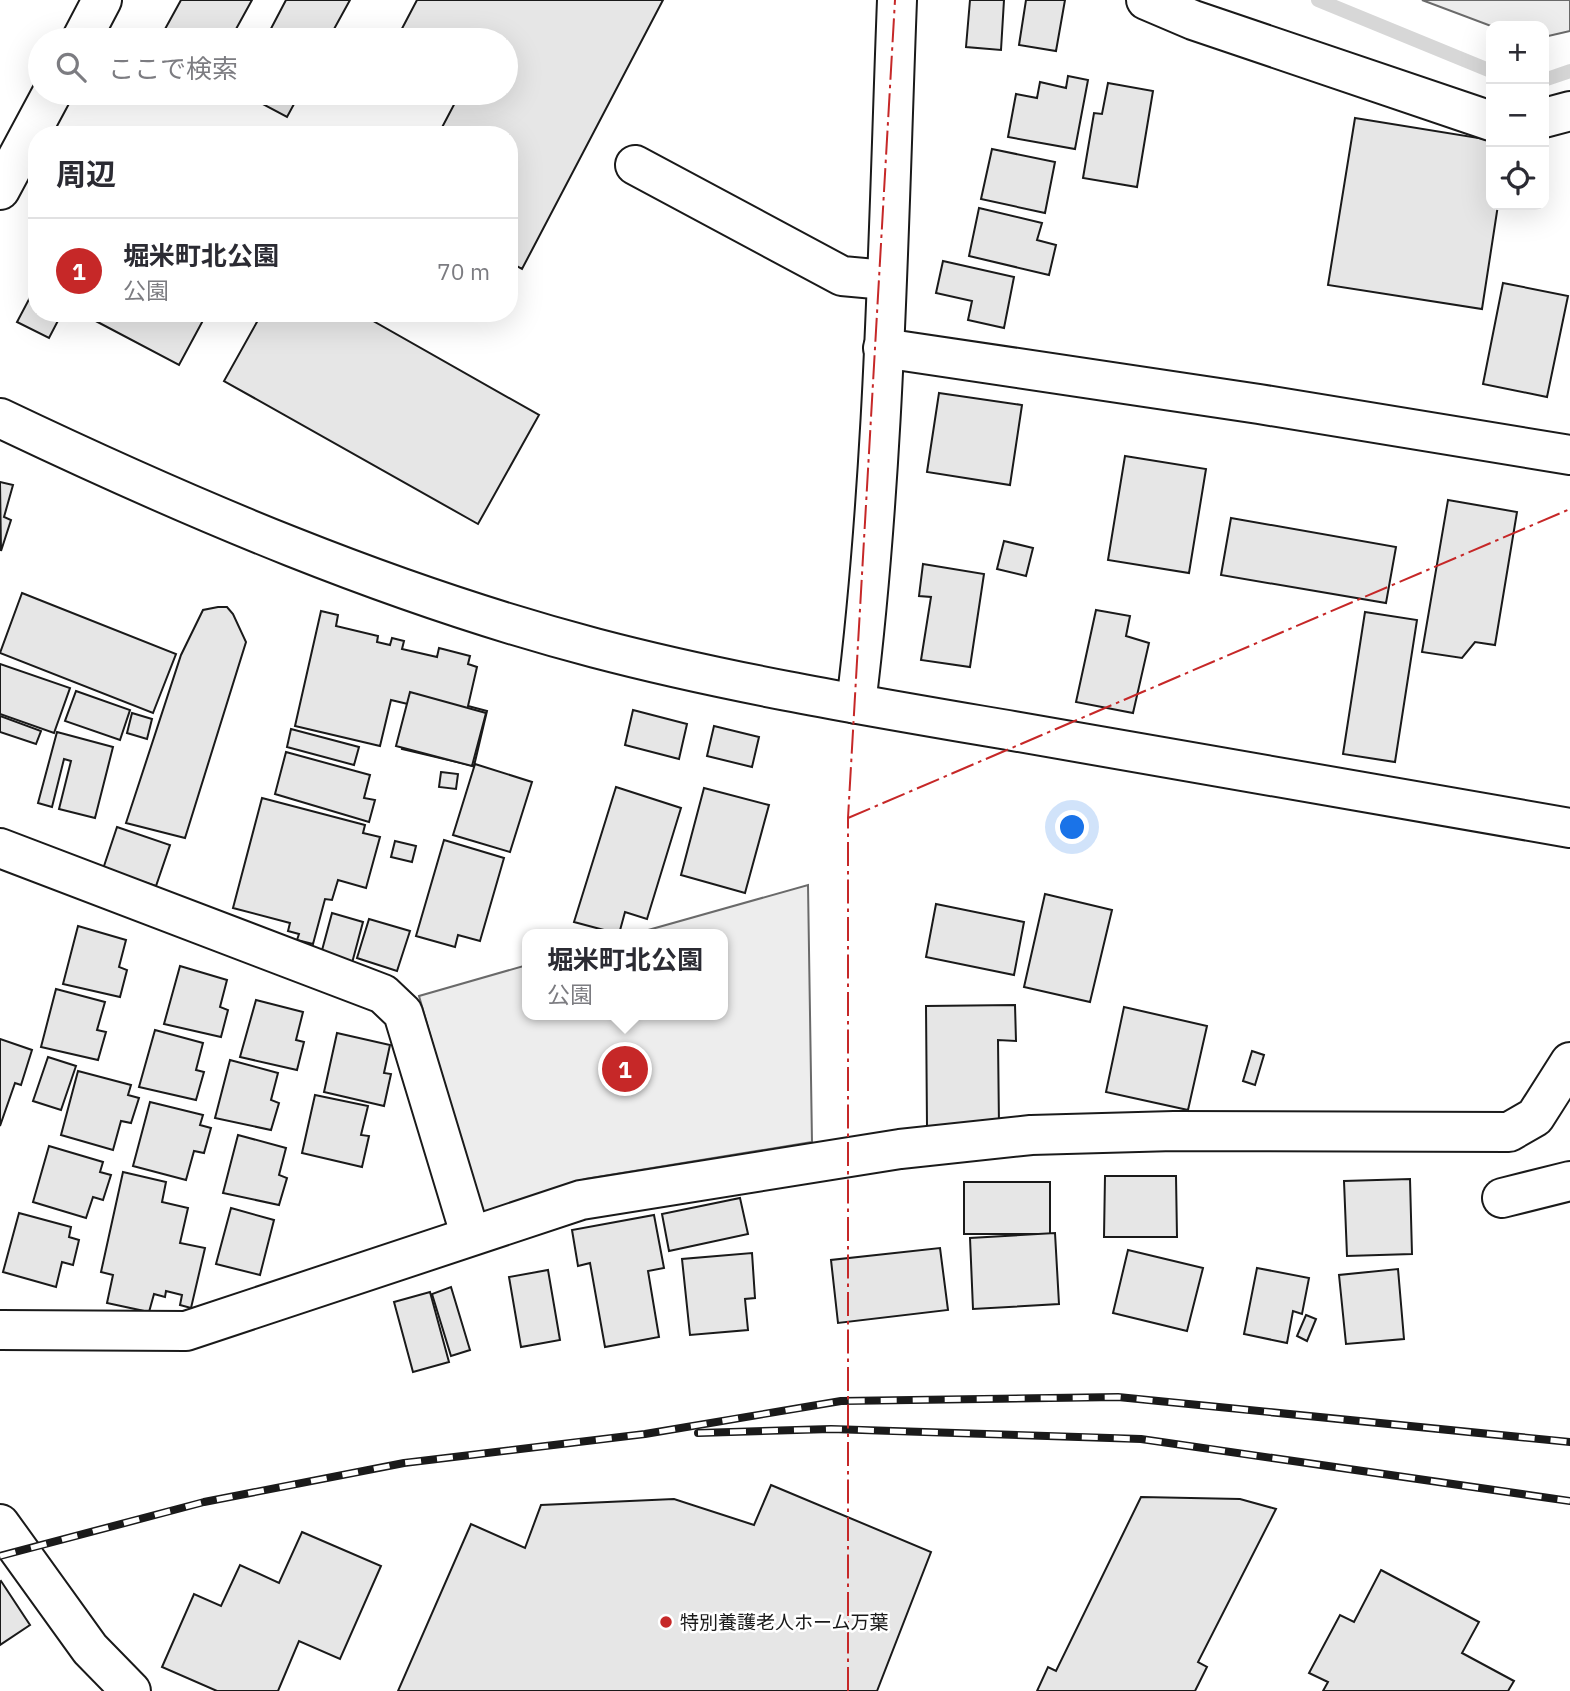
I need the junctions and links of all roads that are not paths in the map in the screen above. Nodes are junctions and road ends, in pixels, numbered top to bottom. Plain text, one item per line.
1 (102, 0) edge
2 (897, 0) edge
3 (1146, 0) edge
4 (87, 28) edge
5 (46, 105) edge
6 (1570, 111) edge
7 (1549, 117) edge
8 (1486, 119) edge
9 (34, 126) edge
10 (28, 138) edge
11 (635, 165) dead end
12 (0, 190) edge
13 (886, 280) junction
14 (883, 348) junction
15 (0, 418) edge
16 (1570, 455) edge
17 (856, 704) junction
18 (1570, 828) edge
19 (0, 848) edge
20 (1570, 1062) edge
21 (1570, 1181) edge
22 (1502, 1198) dead end
23 (470, 1234) junction
24 (0, 1330) edge
25 (0, 1524) edge
26 (131, 1691) edge

1 - 4 street
2 - 13 street
3 - 8 street
5 - 9 street
6 - 7 street
10 - 12 street
11 - 13 street
13 - 14 street
14 - 16 street
14 - 17 street
15 - 17 street
17 - 18 street
19 - 23 street
20 - 23 street
21 - 22 street
23 - 24 street
25 - 26 street

